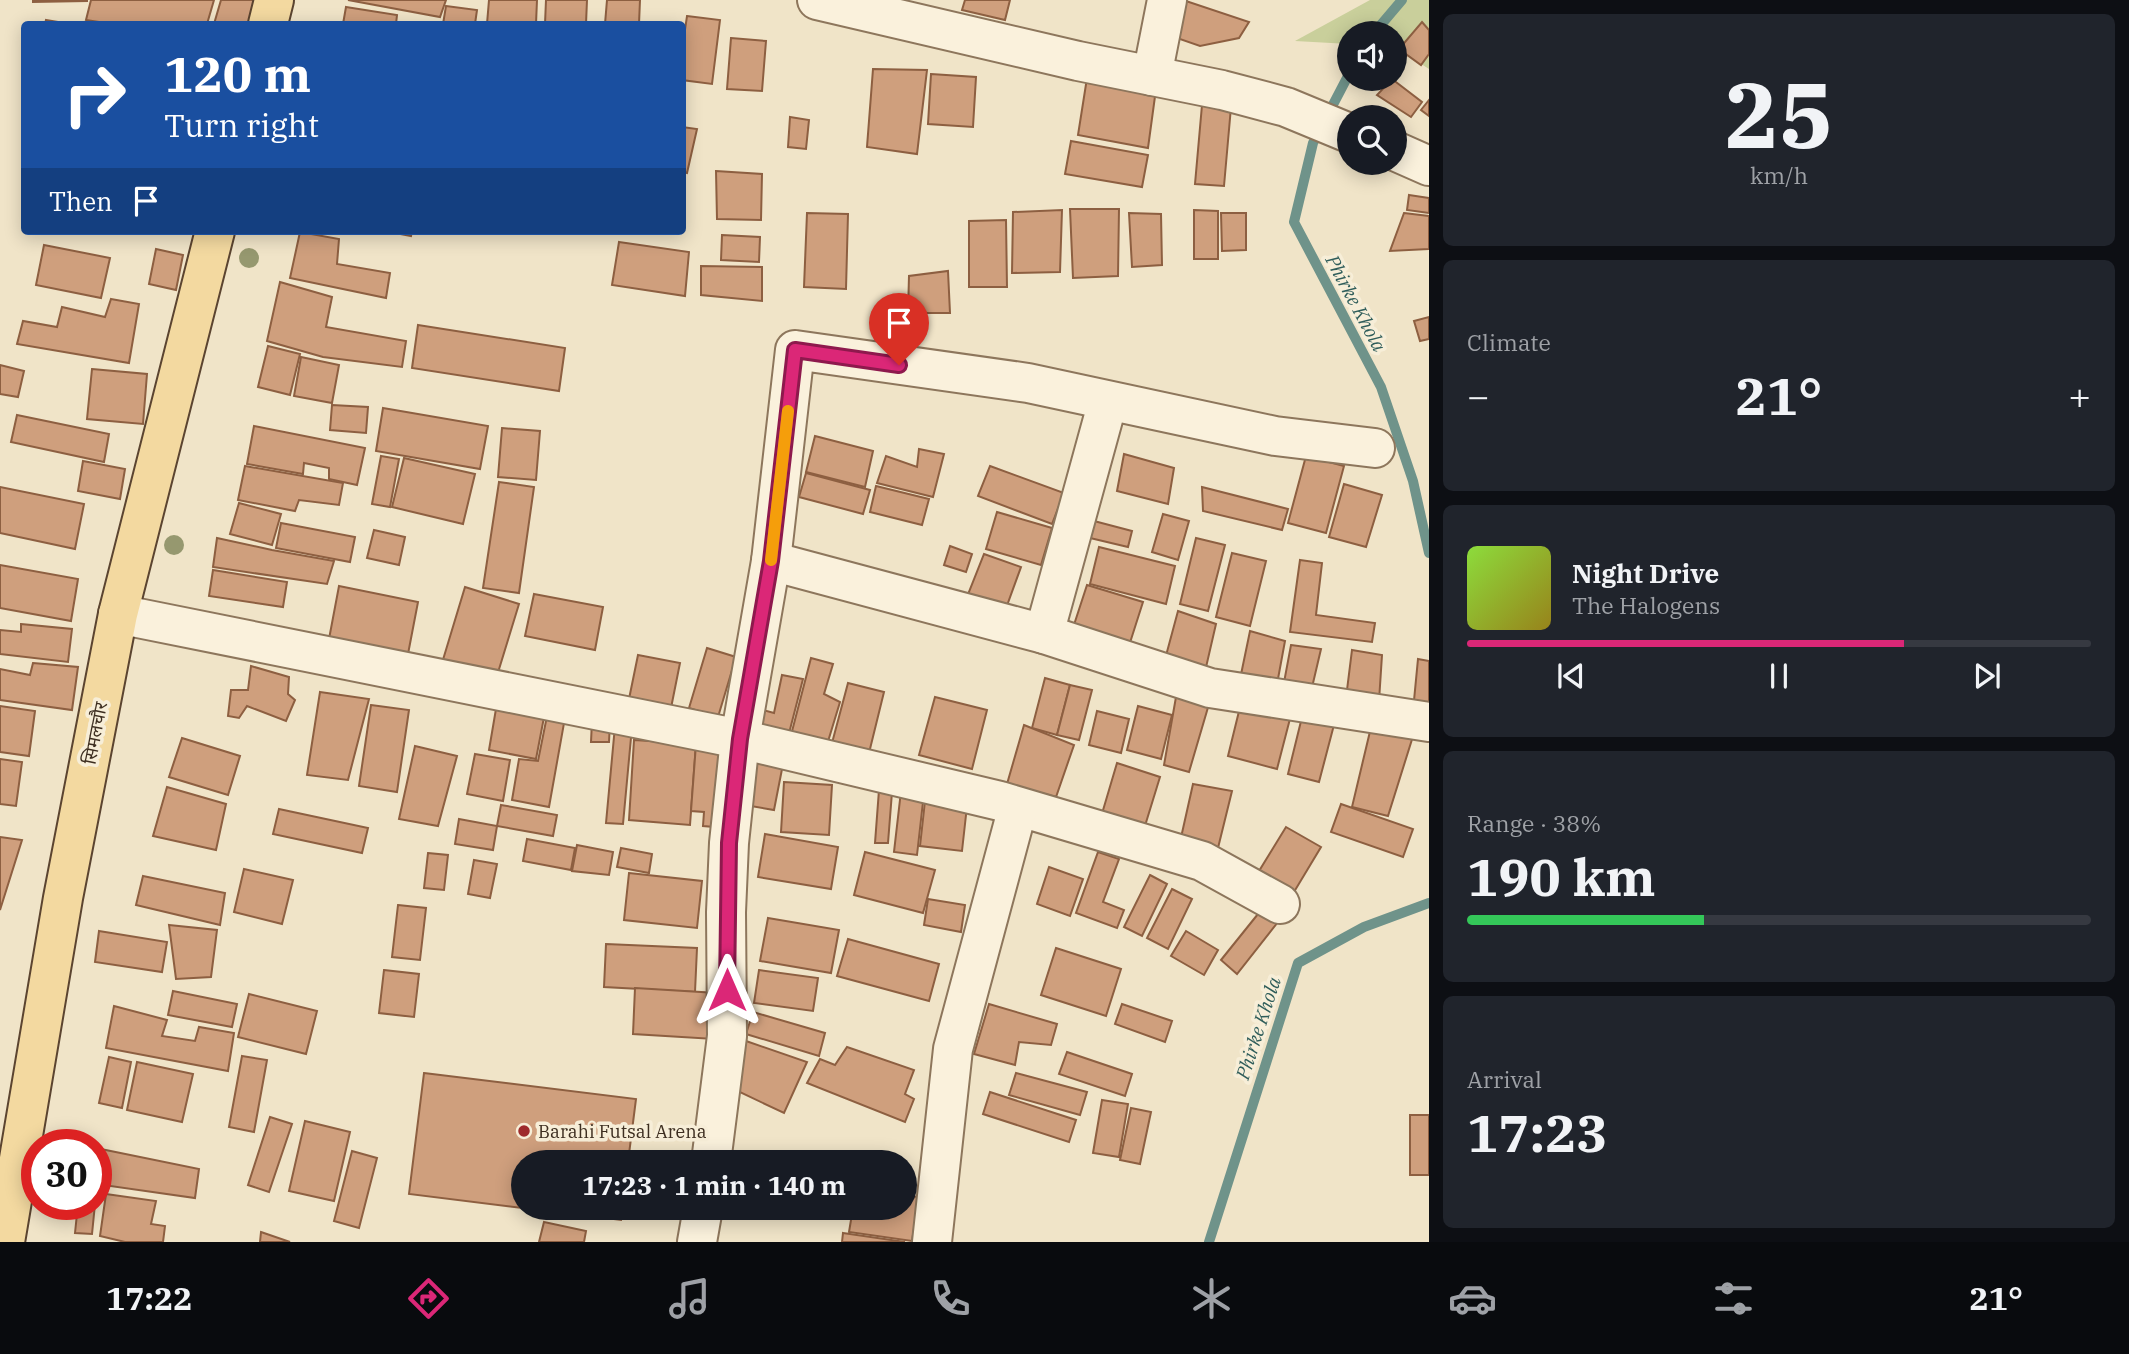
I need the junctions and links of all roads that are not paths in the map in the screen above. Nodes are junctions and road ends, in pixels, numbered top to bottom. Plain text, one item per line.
1 (274, 0) edge
2 (817, 0) edge
3 (1167, 0) edge
4 (269, 21) edge
5 (1152, 76) junction
6 (1337, 127) edge
7 (1407, 156) edge
8 (1429, 166) edge
9 (214, 235) edge
10 (1108, 401) junction
11 (1375, 448) dead end
12 (771, 561) junction
13 (118, 614) junction
14 (1044, 634) junction
15 (1429, 722) edge
16 (740, 739) junction
17 (1018, 807) junction
18 (1280, 904) dead end
19 (713, 1150) edge
20 (701, 1220) edge
21 (5, 1242) edge
22 (697, 1242) edge
23 (932, 1242) edge

1 - 4 main road
2 - 5 street
3 - 5 street
5 - 6 street
7 - 8 street
9 - 13 main road, सिमलचौर
10 - 11 street
10 - 12 street
10 - 14 street
12 - 14 street
12 - 16 street
13 - 16 street
13 - 21 main road, सिमलचौर
14 - 15 street
16 - 17 street
16 - 19 street
17 - 18 street
17 - 23 street
20 - 22 street

